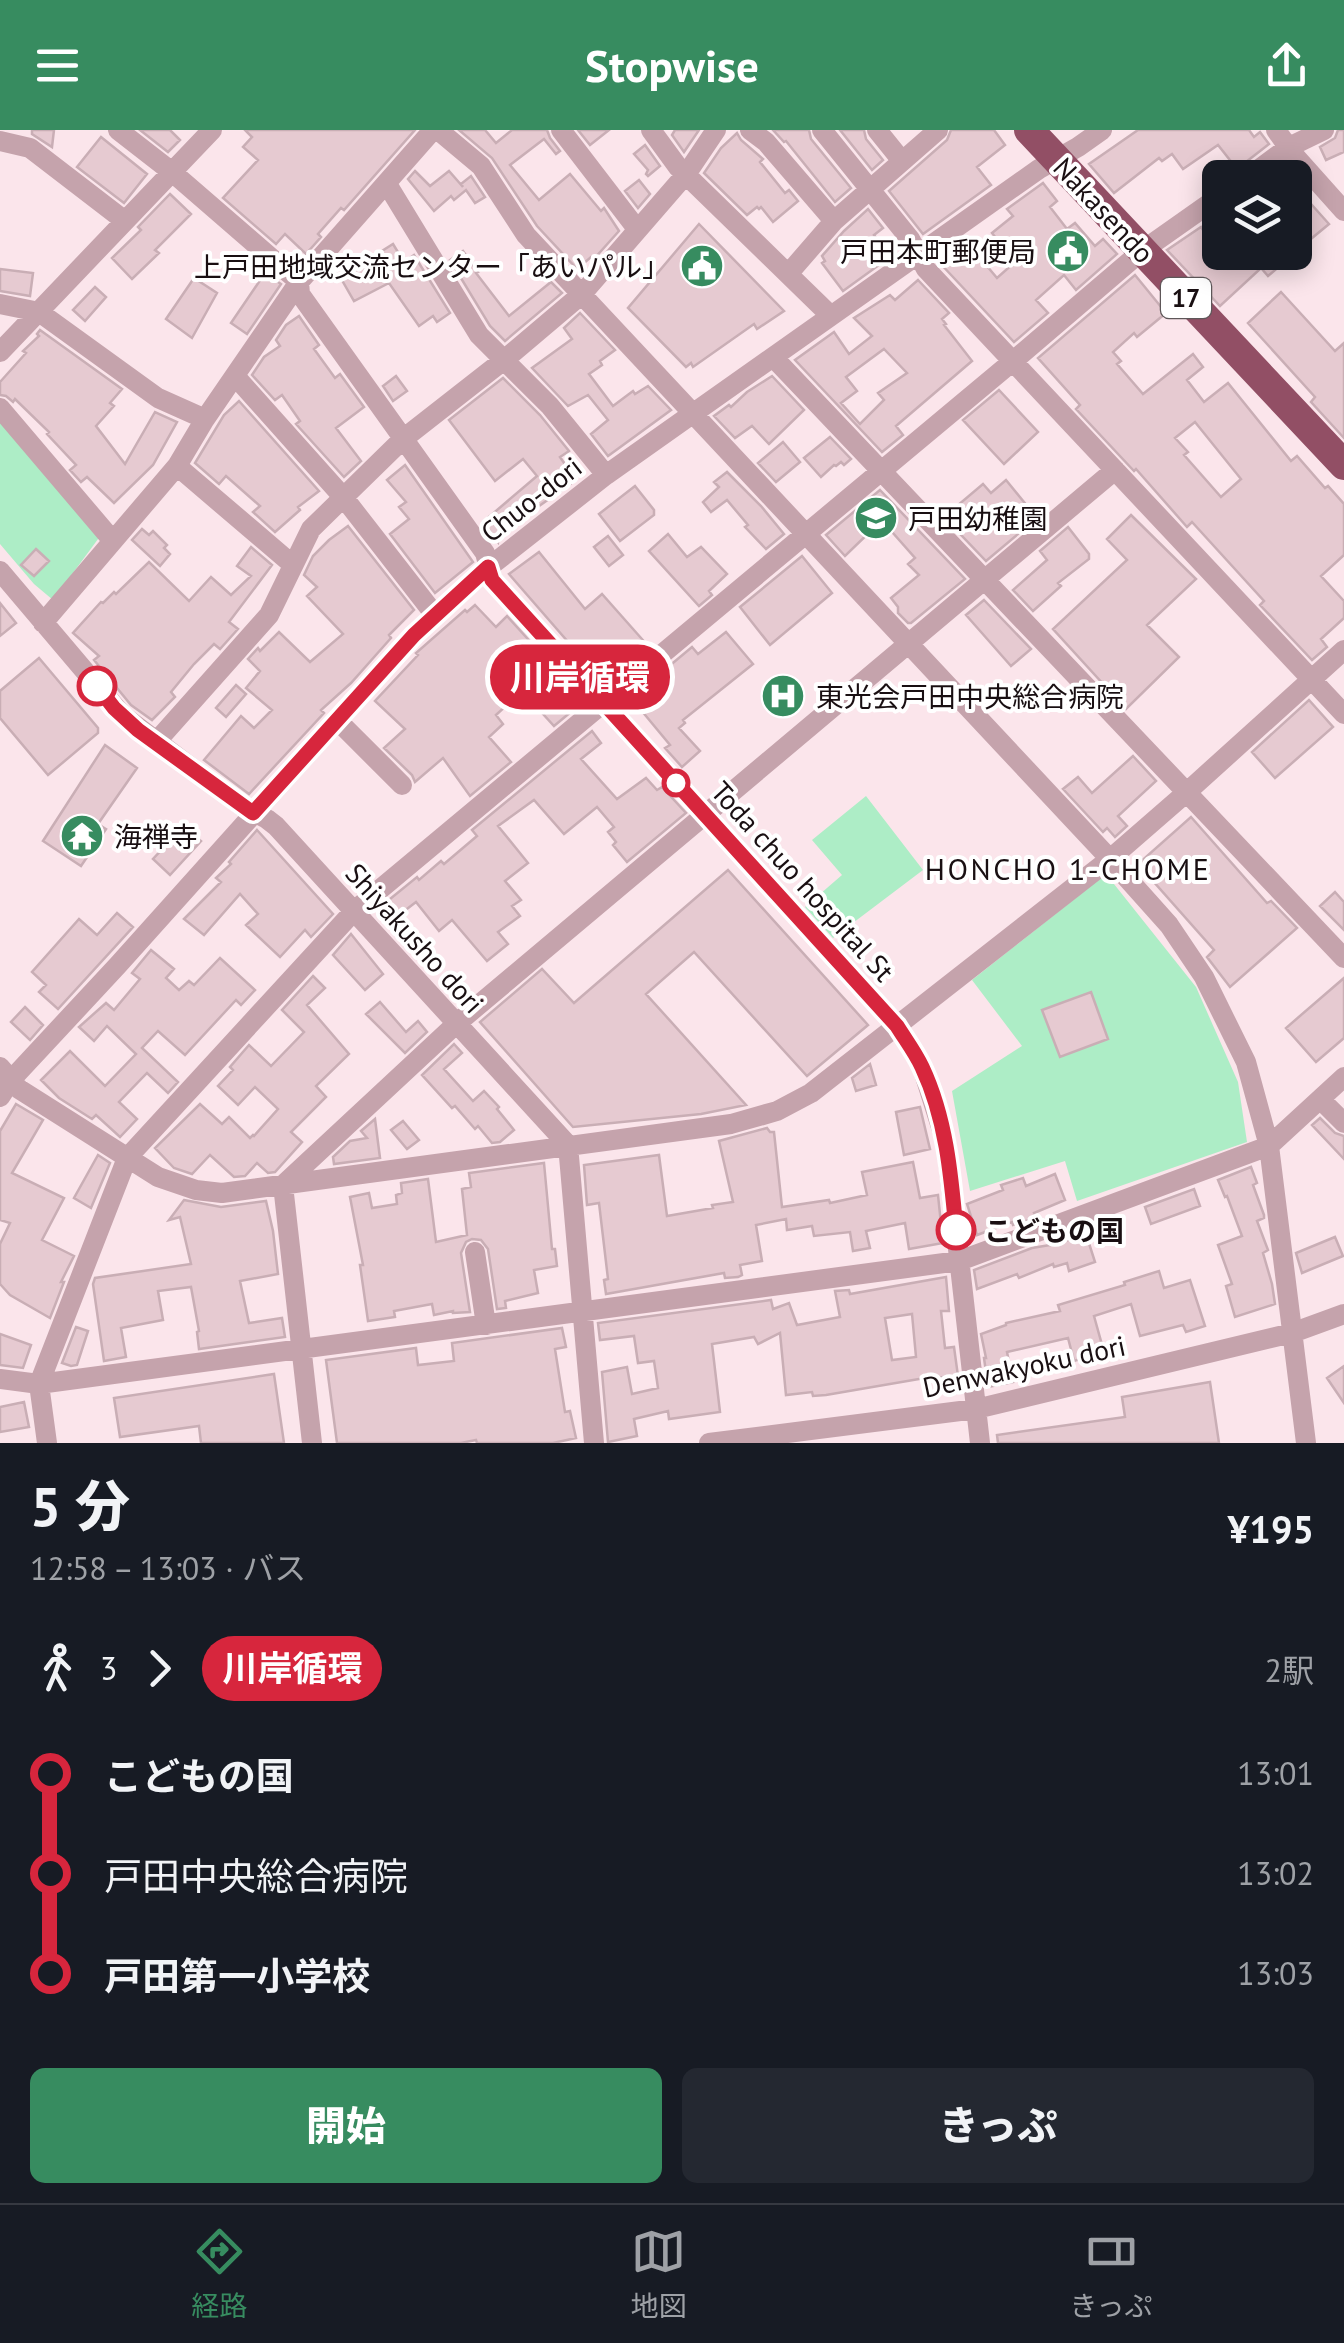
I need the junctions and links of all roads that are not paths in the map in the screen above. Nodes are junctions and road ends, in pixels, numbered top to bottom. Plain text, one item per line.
1 (118, 130) edge
2 (212, 130) edge
3 (436, 130) edge
4 (561, 130) edge
5 (651, 130) edge
6 (716, 130) edge
7 (750, 130) edge
8 (822, 130) edge
9 (877, 130) edge
10 (938, 130) edge
11 (1030, 130) edge
12 (1102, 130) edge
13 (1276, 130) edge
14 (1324, 130) edge
15 (0, 141) edge
16 (1289, 147) junction
17 (1057, 159) junction
18 (1271, 160) edge
19 (902, 161) junction
20 (172, 172) junction
21 (686, 173) junction
22 (387, 184) junction
23 (870, 188) junction
24 (1202, 209) edge
25 (1344, 211) edge
26 (834, 221) junction
27 (125, 222) junction
28 (637, 229) junction
29 (1142, 251) junction
30 (919, 254) junction
31 (789, 273) junction
32 (299, 282) junction
33 (582, 294) junction
34 (0, 304) edge
35 (39, 312) junction
36 (831, 316) junction
37 (0, 352) edge
38 (773, 357) junction
39 (504, 360) junction
40 (1012, 362) junction
41 (235, 376) junction
42 (0, 408) edge
43 (692, 414) junction
44 (205, 419) junction
45 (403, 438) junction
46 (1344, 464) edge
47 (177, 466) junction
48 (1114, 470) junction
49 (880, 472) junction
50 (606, 476) junction
51 (344, 498) junction
52 (806, 535) junction
53 (113, 541) junction
54 (293, 566) junction
55 (488, 567) junction
56 (0, 571) edge
57 (983, 580) junction
58 (435, 615) junction
59 (44, 623) junction
60 (908, 644) junction
61 (1344, 650) edge
62 (1311, 679) junction
63 (604, 703) junction
64 (1344, 714) edge
65 (337, 720) junction
66 (156, 742) junction
67 (402, 785) dead end
68 (1188, 792) junction
69 (253, 813) junction
70 (705, 814) junction
71 (1110, 858) junction
72 (354, 911) junction
73 (1344, 958) edge
74 (456, 1024) junction
75 (897, 1026) junction
76 (1344, 1077) edge
77 (4, 1081) edge
78 (1320, 1099) junction
79 (1344, 1123) edge
80 (568, 1146) junction
81 (1269, 1146) junction
82 (128, 1158) junction
83 (283, 1185) junction
84 (475, 1252) dead end
85 (960, 1261) junction
86 (582, 1313) junction
87 (1344, 1314) edge
88 (486, 1325) junction
89 (1292, 1333) junction
90 (302, 1349) junction
91 (0, 1379) edge
92 (39, 1384) junction
93 (976, 1409) junction
94 (47, 1443) edge
95 (312, 1443) edge
96 (594, 1443) edge
97 (709, 1443) edge
98 (980, 1443) edge
99 (1306, 1443) edge

1 - 20 street
2 - 20 street
3 - 22 street
3 - 33 street
4 - 28 street
5 - 21 street
6 - 21 street
7 - 26 street
8 - 23 street
9 - 19 street
10 - 19 street
11 - 17 highway, Nakasendo / 17
12 - 17 street, Chuo-dori
13 - 16 street
14 - 16 street
15 - 27 street
16 - 18 street
16 - 25 street
17 - 29 highway, Nakasendo / 17
17 - 30 street, Chuo-dori
19 - 23 street
20 - 27 street
20 - 32 street
21 - 28 street
21 - 31 street
22 - 32 street
22 - 39 street
23 - 26 street
23 - 30 street
24 - 29 street
26 - 31 street
27 - 35 street
28 - 33 street
29 - 40 street
29 - 46 highway, Nakasendo / 17
30 - 36 street, Chuo-dori
30 - 40 street
31 - 36 street
32 - 41 street
32 - 45 street, Toda chuo hospital St
33 - 39 street
33 - 43 street
34 - 35 street
35 - 37 street
35 - 44 street
36 - 38 street, Chuo-dori
38 - 43 street, Chuo-dori
38 - 49 street
39 - 45 street
39 - 50 street
40 - 48 street
40 - 49 street
41 - 44 street
41 - 51 street
42 - 53 street
43 - 50 street, Chuo-dori
43 - 52 street
44 - 47 street
45 - 51 street
45 - 55 street, Toda chuo hospital St
47 - 53 street
47 - 54 street
48 - 57 street
48 - 62 street
49 - 52 street
49 - 57 street
50 - 55 street, Chuo-dori
51 - 54 street
51 - 58 street
52 - 60 street
52 - 63 street
53 - 59 street
54 - 66 street
55 - 58 street, Chuo-dori
55 - 63 street, Toda chuo hospital St
56 - 59 street, Shiyakusho dori
57 - 60 street
57 - 68 street
58 - 65 street, Chuo-dori
59 - 66 street, Shiyakusho dori
60 - 70 street
60 - 71 street
61 - 62 street
62 - 64 street
62 - 68 street
63 - 70 street, Toda chuo hospital St
63 - 72 street
65 - 67 street
65 - 69 street, Chuo-dori
66 - 69 street, Shiyakusho dori
68 - 71 street
68 - 73 street
69 - 72 street, Shiyakusho dori
69 - 77 street, Chuo-dori
70 - 74 street
70 - 75 street, Toda chuo hospital St
71 - 75 street
71 - 81 street
72 - 74 street, Shiyakusho dori
72 - 82 street
74 - 80 street, Shiyakusho dori
74 - 83 street
75 - 80 street
75 - 85 street, Toda chuo hospital St
76 - 78 street
77 - 82 street
78 - 79 street
78 - 81 street
80 - 83 street
80 - 86 street
81 - 85 street
81 - 89 street
82 - 83 street
82 - 92 street
83 - 90 street
84 - 88 street
85 - 86 street
85 - 93 street, Toda chuo hospital St
86 - 88 street
86 - 96 street
87 - 89 street, Denwakyoku dori
88 - 90 street
89 - 93 street, Denwakyoku dori
89 - 99 street
90 - 92 street
90 - 95 street
91 - 92 street
92 - 94 street
93 - 97 street, Denwakyoku dori
93 - 98 street, Toda chuo hospital St

